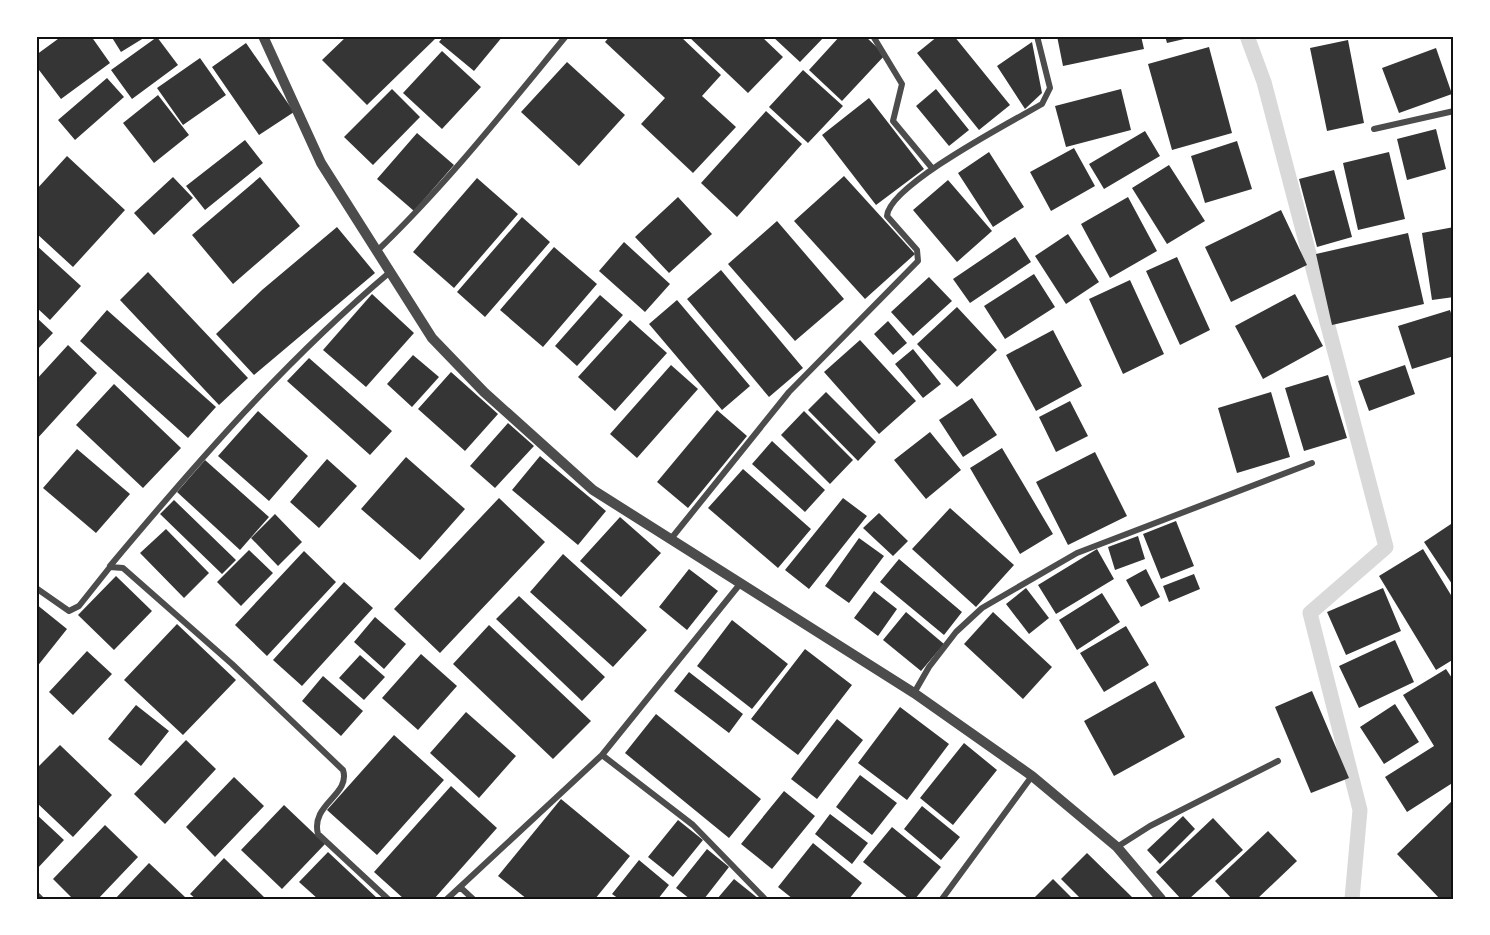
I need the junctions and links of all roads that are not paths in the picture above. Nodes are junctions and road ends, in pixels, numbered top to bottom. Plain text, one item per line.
1 (263, 36) edge
2 (566, 36) edge
3 (873, 36) edge
4 (1037, 36) edge
5 (1454, 111) edge
6 (1374, 129) dead end
7 (932, 168) junction
8 (376, 252) junction
9 (390, 272) junction
10 (1312, 463) dead end
11 (670, 540) junction
12 (110, 567) junction
13 (740, 584) junction
14 (36, 588) edge
15 (914, 693) junction
16 (602, 755) junction
17 (1278, 760) dead end
18 (1032, 776) junction
19 (1117, 847) junction
20 (460, 887) junction
21 (36, 894) edge
22 (41, 899) edge
23 (388, 899) edge
24 (447, 899) edge
25 (473, 899) edge
26 (765, 899) edge
27 (942, 899) edge
28 (1161, 899) edge

1 - 8 street
2 - 8 street
3 - 7 street
4 - 7 street
5 - 6 street
7 - 11 street
8 - 9 street
9 - 11 street
9 - 12 street
10 - 15 street
11 - 13 street
12 - 14 street
12 - 23 street
13 - 15 street
13 - 16 street
15 - 18 street
16 - 20 street
16 - 26 street
17 - 19 street
18 - 19 street
18 - 27 street
19 - 28 street
20 - 24 street
20 - 25 street
21 - 22 street

